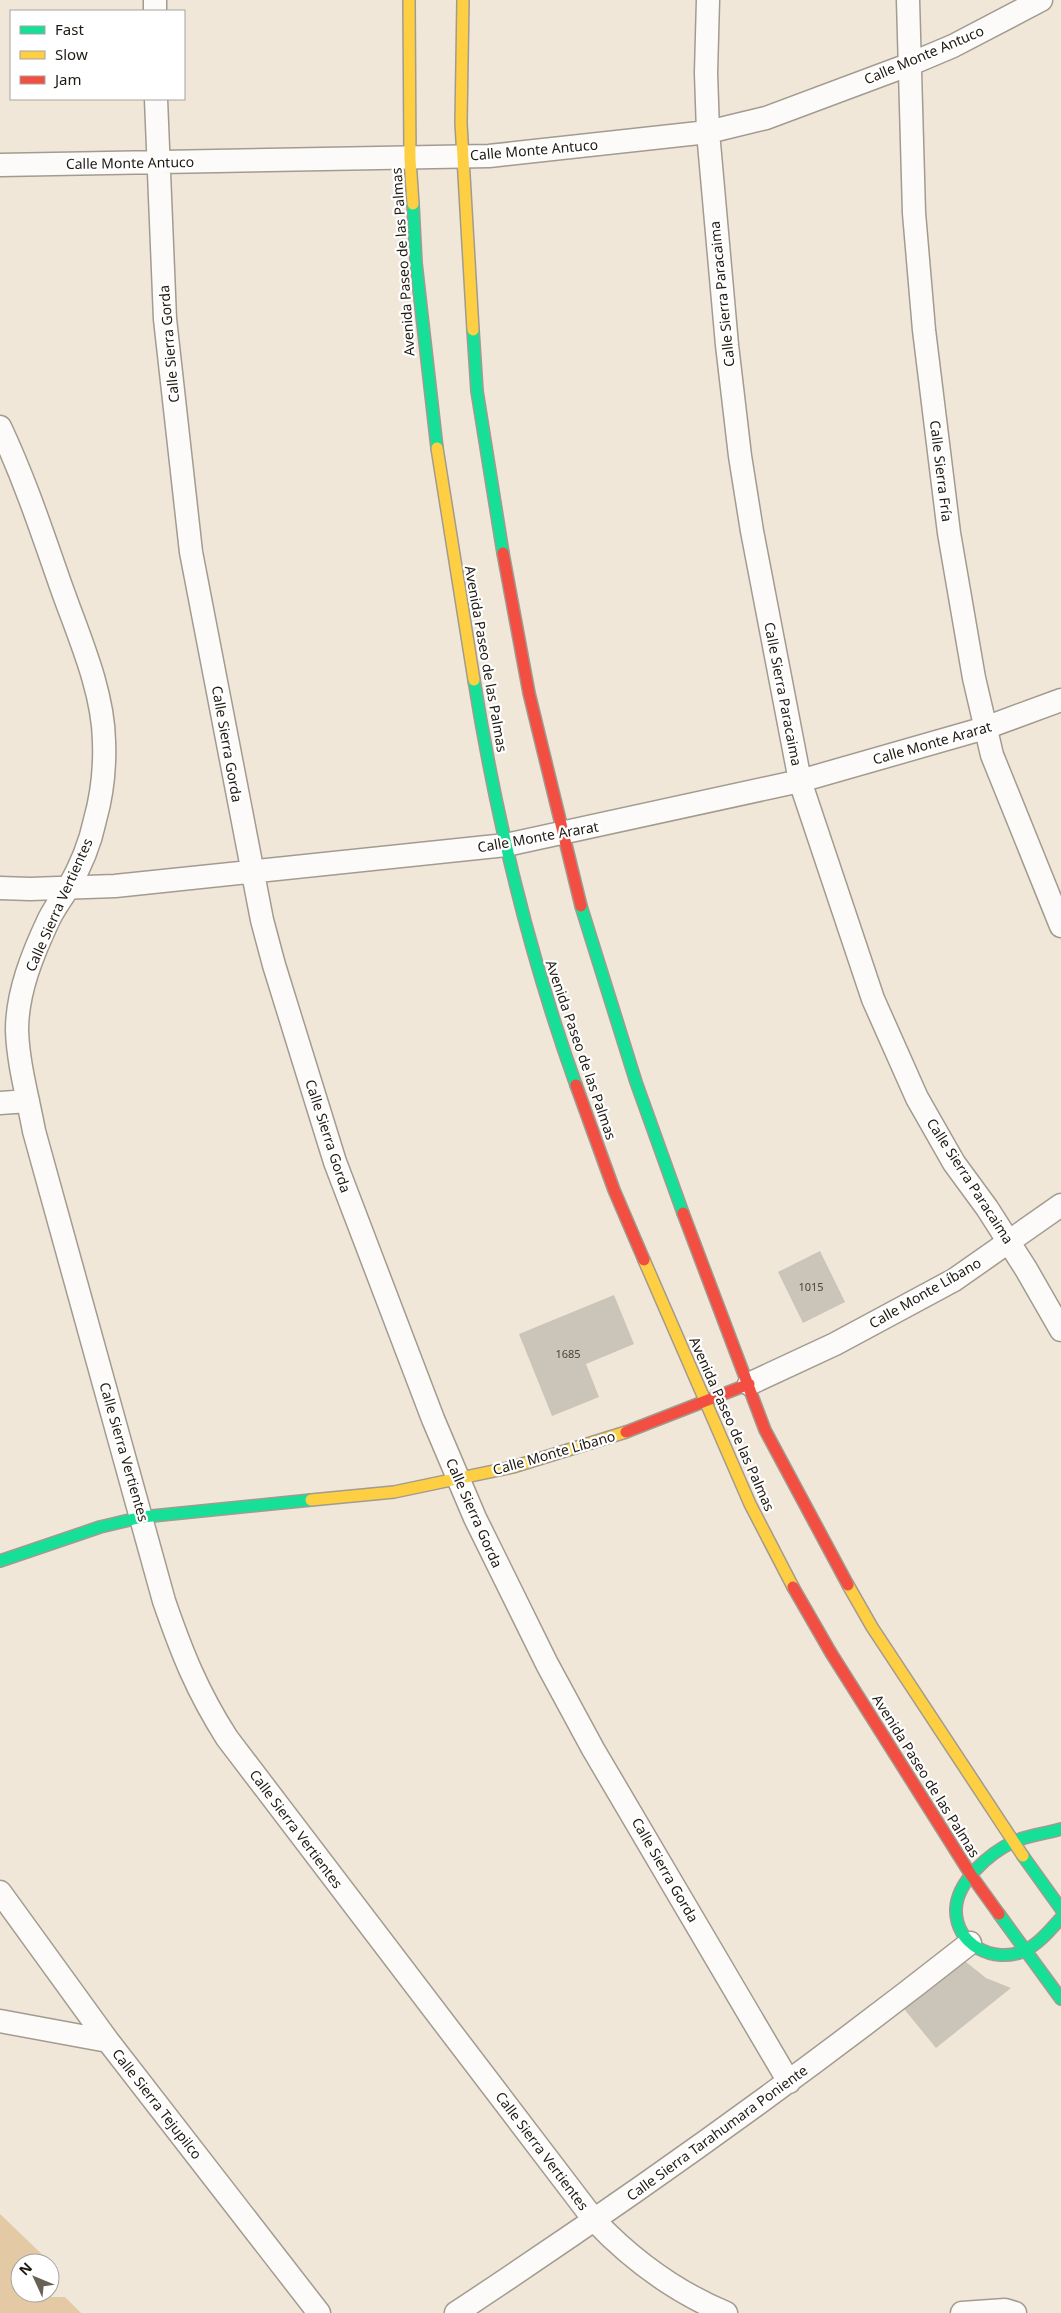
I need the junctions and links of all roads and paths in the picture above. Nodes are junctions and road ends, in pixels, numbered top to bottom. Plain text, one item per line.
1 (409, 0) edge
2 (463, 0) edge
3 (708, 0) edge
4 (908, 0) edge
5 (1042, 0) edge
6 (908, 65) junction
7 (156, 100) edge
8 (708, 132) junction
9 (462, 156) junction
10 (410, 159) junction
11 (157, 163) junction
12 (0, 165) edge
13 (0, 427) edge
14 (1061, 700) edge
15 (984, 728) junction
16 (800, 781) junction
17 (564, 834) junction
18 (506, 845) junction
19 (251, 873) junction
20 (0, 888) edge
21 (68, 888) junction
22 (1061, 926) edge
23 (28, 1101) junction
24 (0, 1103) edge
25 (1061, 1205) edge
26 (1009, 1243) junction
27 (1061, 1330) edge
28 (749, 1384) junction
29 (704, 1403) junction
30 (457, 1479) junction
31 (142, 1517) junction
32 (0, 1561) edge
33 (1061, 1829) edge
34 (1013, 1842) junction
35 (970, 1875) junction
36 (0, 1892) edge
37 (1061, 1909) edge
38 (1061, 1918) edge
39 (970, 1942) junction
40 (1025, 1951) junction
41 (1061, 1999) edge
42 (0, 2021) edge
43 (108, 2041) junction
44 (789, 2082) junction
45 (595, 2221) junction
46 (318, 2313) edge
47 (456, 2313) edge
48 (726, 2313) edge
49 (962, 2313) edge
50 (1015, 2313) edge

1 - 10 main road, Avenida Paseo de las Palmas
2 - 9 main road, Avenida Paseo de las Palmas
3 - 8 street, Calle Sierra Paracaima
4 - 6 street, Calle Sierra Fría
5 - 6 street, Calle Monte Antuco
6 - 8 street, Calle Monte Antuco
6 - 15 street, Calle Sierra Fría
7 - 11 street, Calle Sierra Gorda
8 - 9 street, Calle Monte Antuco
8 - 16 street, Calle Sierra Paracaima
9 - 10 street, Calle Monte Antuco
9 - 17 main road, Avenida Paseo de las Palmas
10 - 11 street, Calle Monte Antuco
10 - 18 main road, Avenida Paseo de las Palmas
11 - 12 street, Calle Monte Antuco
11 - 19 street, Calle Sierra Gorda
13 - 21 street, Calle Sierra Vertientes
14 - 15 street, Calle Monte Ararat
15 - 16 street, Calle Monte Ararat
15 - 22 street, Calle Sierra Fría
16 - 17 street, Calle Monte Ararat
16 - 26 street, Calle Sierra Paracaima
17 - 18 street, Calle Monte Ararat
17 - 28 main road, Avenida Paseo de las Palmas
18 - 19 street, Calle Monte Ararat
18 - 29 main road, Avenida Paseo de las Palmas
19 - 21 street, Calle Monte Ararat
19 - 30 street, Calle Sierra Gorda
20 - 21 street, Calle Monte Ararat
21 - 23 street, Calle Sierra Vertientes
23 - 24 street
23 - 31 street, Calle Sierra Vertientes
25 - 26 street, Calle Monte Líbano
26 - 27 street, Calle Sierra Paracaima
26 - 28 street, Calle Monte Líbano
28 - 29 main road, Calle Monte Líbano
28 - 34 main road, Avenida Paseo de las Palmas
29 - 30 main road, Calle Monte Líbano
29 - 35 main road, Avenida Paseo de las Palmas
30 - 31 main road, Calle Monte Líbano
30 - 44 street, Calle Sierra Gorda
31 - 32 main road, Calle Monte Líbano
31 - 45 street, Calle Sierra Vertientes
33 - 34 main road
34 - 35 main road
34 - 37 main road, Avenida Paseo de las Palmas
35 - 39 main road
35 - 40 main road, Avenida Paseo de las Palmas
36 - 43 street, Calle Sierra Tejupilco
38 - 40 main road
39 - 40 main road
39 - 44 street, Calle Sierra Tarahumara Poniente
40 - 41 main road, Avenida Paseo de las Palmas
42 - 43 street
43 - 46 street, Calle Sierra Tejupilco
44 - 45 street, Calle Sierra Tarahumara Poniente
45 - 47 street, Calle Sierra Tarahumara Poniente
45 - 48 street, Calle Sierra Vertientes
49 - 50 street

